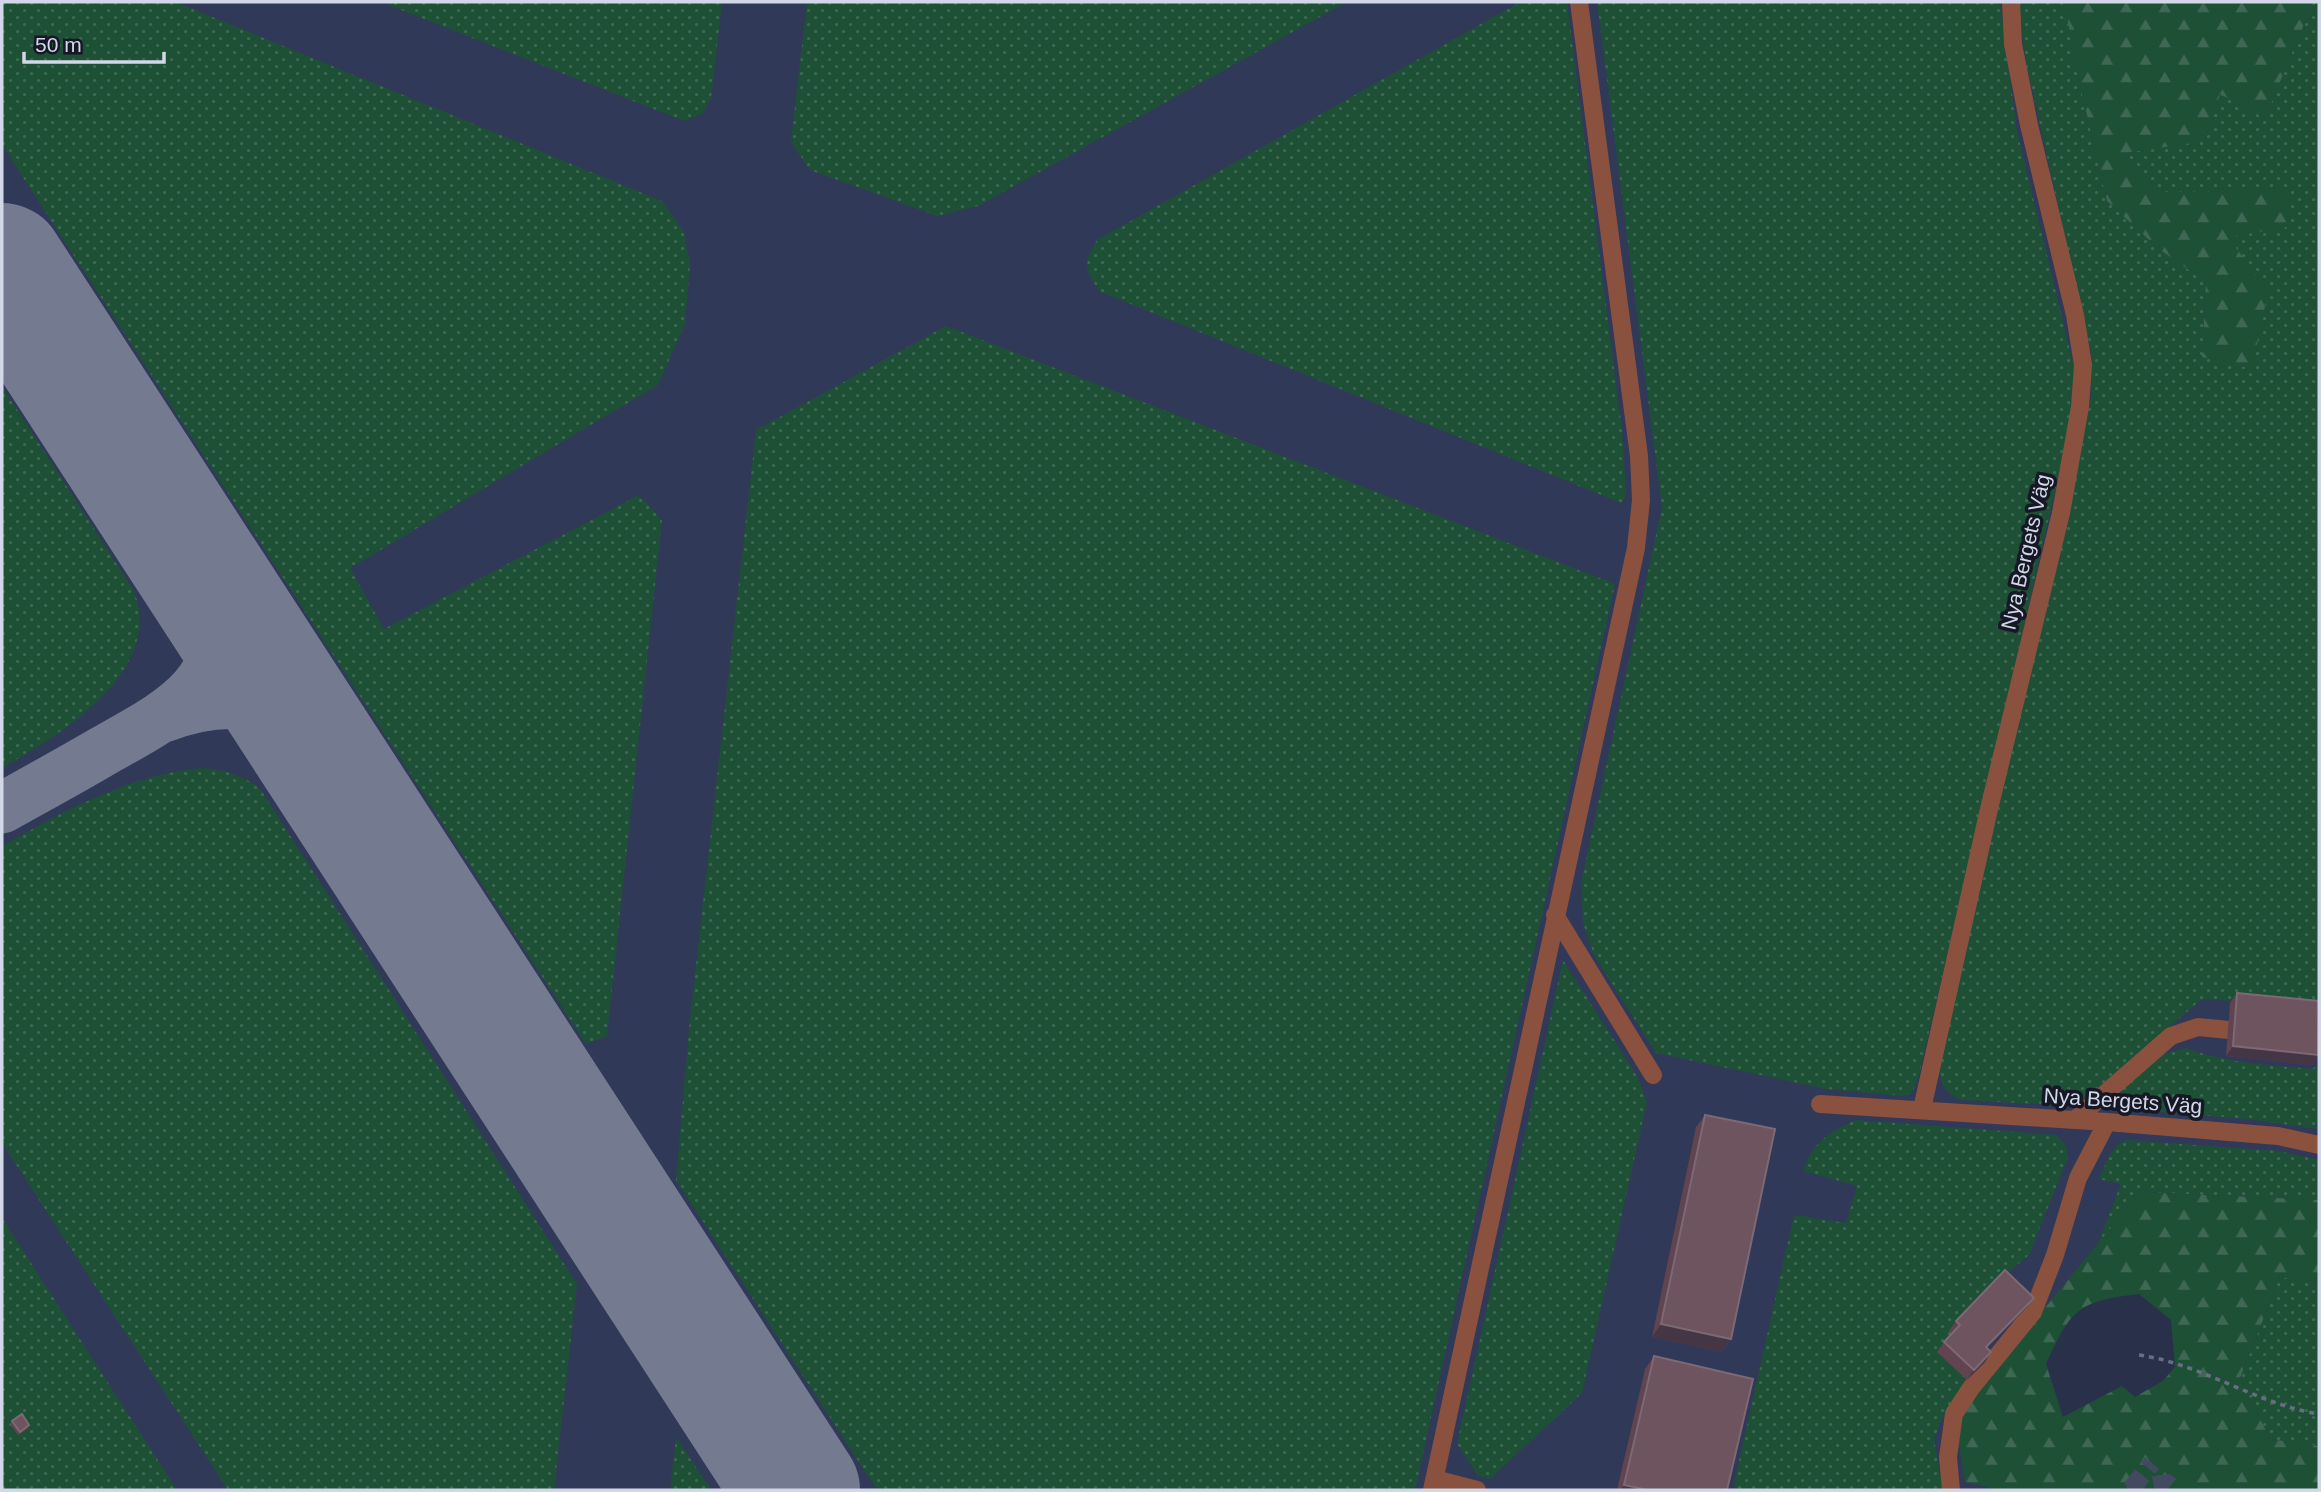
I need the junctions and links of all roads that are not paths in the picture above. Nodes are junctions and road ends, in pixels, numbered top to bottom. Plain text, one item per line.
1 (1579, 2) edge
2 (2011, 2) edge
3 (1555, 915) junction
4 (2266, 1033) edge
5 (1653, 1075) dead end
6 (1820, 1104) dead end
7 (1922, 1109) junction
8 (2076, 1119) junction
9 (2107, 1122) junction
10 (2319, 1145) edge
11 (1433, 1484) edge
12 (1476, 1490) edge
13 (1951, 1490) edge

1 - 3 lane
2 - 7 lane, Nya Bergets Väg
3 - 5 lane
3 - 11 lane
4 - 8 lane
6 - 7 lane, Nya Bergets Väg
7 - 8 lane, Nya Bergets Väg
8 - 9 lane, Nya Bergets Väg
9 - 10 lane, Nya Bergets Väg
9 - 13 lane
11 - 12 lane

